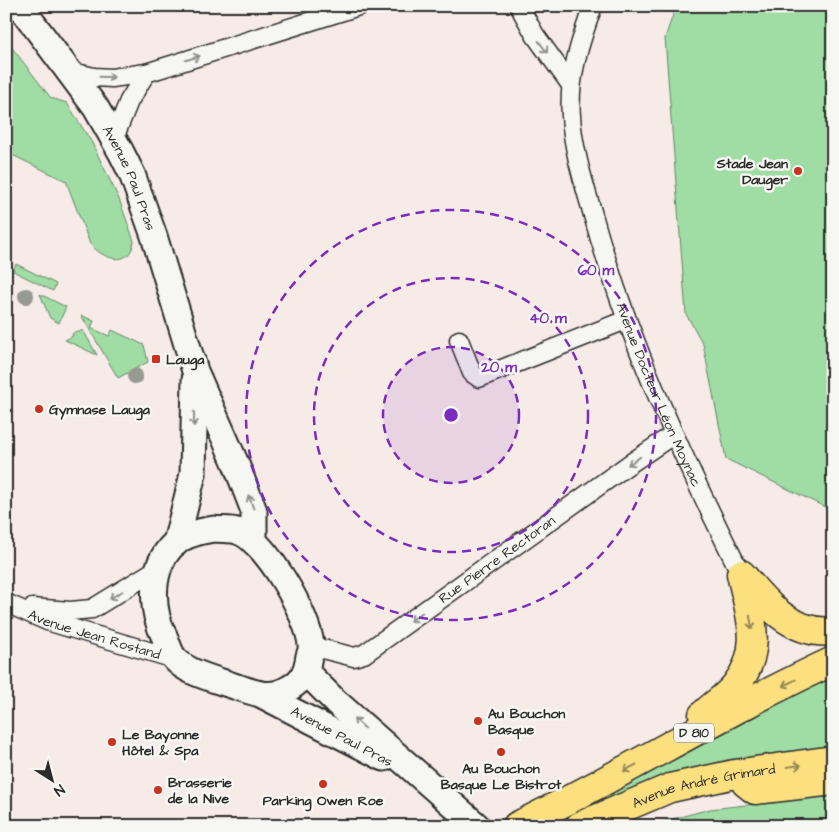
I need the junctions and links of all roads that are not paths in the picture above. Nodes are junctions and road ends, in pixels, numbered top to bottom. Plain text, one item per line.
1 (20, 6) edge
2 (359, 6) edge
3 (519, 6) edge
4 (593, 6) edge
5 (337, 10) edge
6 (68, 72) junction
7 (146, 73) junction
8 (571, 85) junction
9 (114, 138) junction
10 (626, 320) junction
11 (459, 340) dead end
12 (195, 371) junction
13 (674, 434) junction
14 (254, 542) junction
15 (176, 543) junction
16 (157, 569) junction
17 (741, 574) junction
18 (10, 604) edge
19 (833, 631) edge
20 (312, 646) junction
21 (175, 659) junction
22 (833, 662) edge
23 (306, 672) junction
24 (262, 695) junction
25 (660, 752) junction
26 (833, 760) edge
27 (734, 774) junction
28 (422, 778) junction
29 (833, 781) edge
30 (477, 826) edge
31 (517, 826) edge
32 (580, 826) edge

1 - 6 street, Avenue Paul Pras
2 - 5 street
3 -> 8 street
4 - 8 street, Avenue Docteur Léon Moynac
7 -> 5 street
6 -> 7 street
6 - 9 street, Avenue Paul Pras
7 - 9 street
8 - 10 street, Avenue Docteur Léon Moynac
9 - 12 street, Avenue Paul Pras
10 - 11 street
10 - 13 street, Avenue Docteur Léon Moynac
14 -> 12 street, Avenue Paul Pras
12 -> 15 street, Avenue Paul Pras
13 - 17 street, Avenue Docteur Léon Moynac
13 -> 20 street, Rue Pierre Rectoran
14 - 15 street
14 - 20 street
15 - 16 street
16 -> 18 street, Avenue Jean Rostand
16 - 21 street
17 - 19 main road
17 -> 25 main road
18 - 21 street, Avenue Jean Rostand
20 - 23 street
21 - 24 street
22 -> 25 main road, D 810
23 - 24 street
28 -> 23 street, Avenue Paul Pras
24 - 28 street, Avenue Paul Pras
25 -> 31 main road, D 810
27 -> 26 main road, Avenue André Grimard
27 - 29 main road
27 - 32 main road, Avenue André Grimard
28 - 30 street, Avenue Paul Pras

